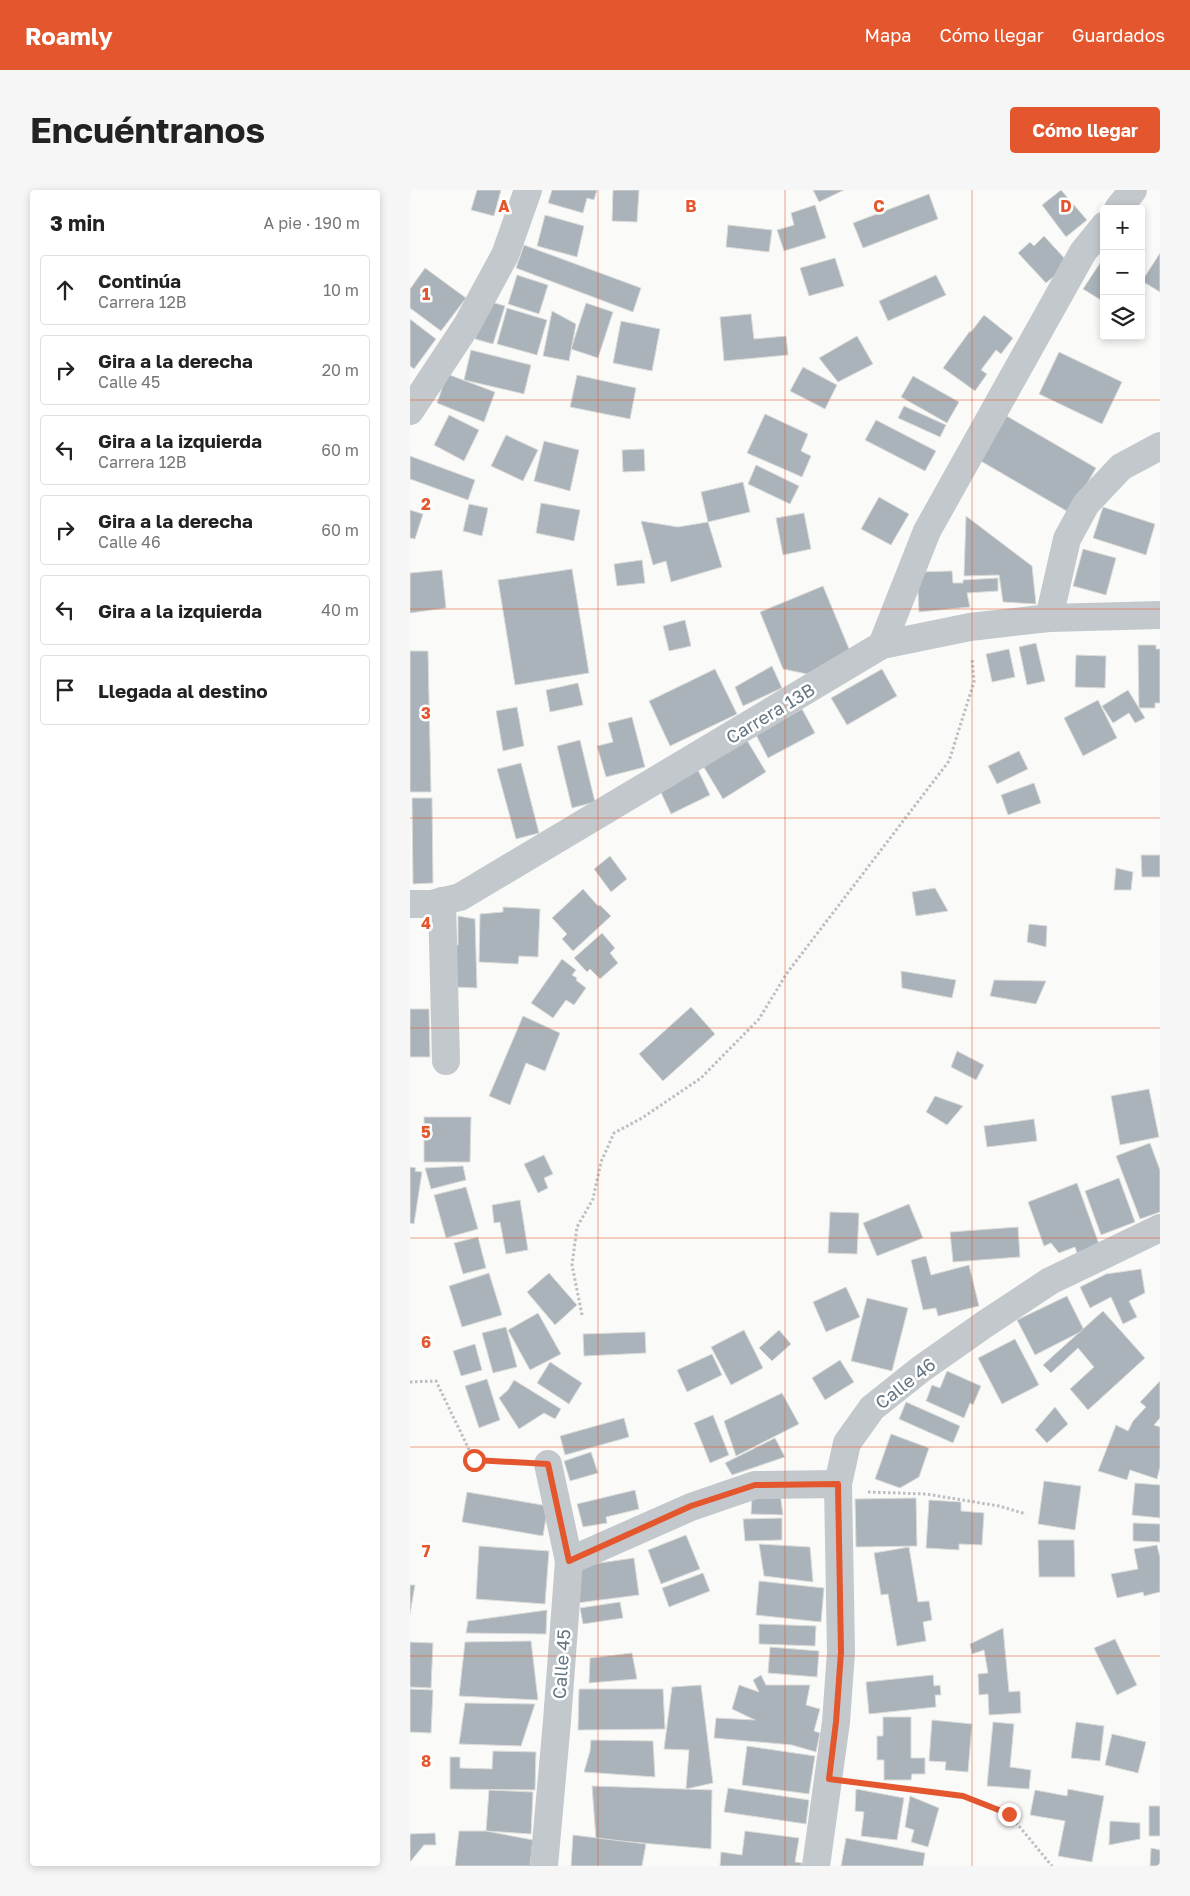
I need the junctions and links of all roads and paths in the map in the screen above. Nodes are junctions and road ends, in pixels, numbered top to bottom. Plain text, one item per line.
1 (528, 190) edge
2 (1133, 190) edge
3 (1121, 205) edge
4 (1100, 231) edge
5 (410, 410) edge
6 (1160, 446) edge
7 (1160, 615) edge
8 (1048, 618) junction
9 (970, 627) junction
10 (882, 645) junction
11 (442, 901) junction
12 (410, 904) edge
13 (446, 1061) dead end
14 (1160, 1228) edge
15 (582, 1315) dead end
16 (410, 1382) edge
17 (548, 1464) joint
18 (838, 1487) junction
19 (1026, 1514) dead end
20 (569, 1561) junction
21 (829, 1779) junction
22 (544, 1866) edge
23 (816, 1866) edge
24 (1052, 1866) edge

1 - 5 street
2 - 3 street
4 - 10 street
6 - 8 street
7 - 8 street, Carrera 13B
8 - 9 street, Carrera 13B
9 - 10 street, Carrera 13B
9 - 15 path
10 - 11 street, Carrera 13B
11 - 12 street, Carrera 13B
11 - 13 street
14 - 18 street, Calle 46
16 - 17 path
17 - 20 street, Calle 45
18 - 19 path
18 - 20 street
18 - 21 street, Calle 46
20 - 22 street, Calle 45
21 - 23 street, Calle 46
21 - 24 path

